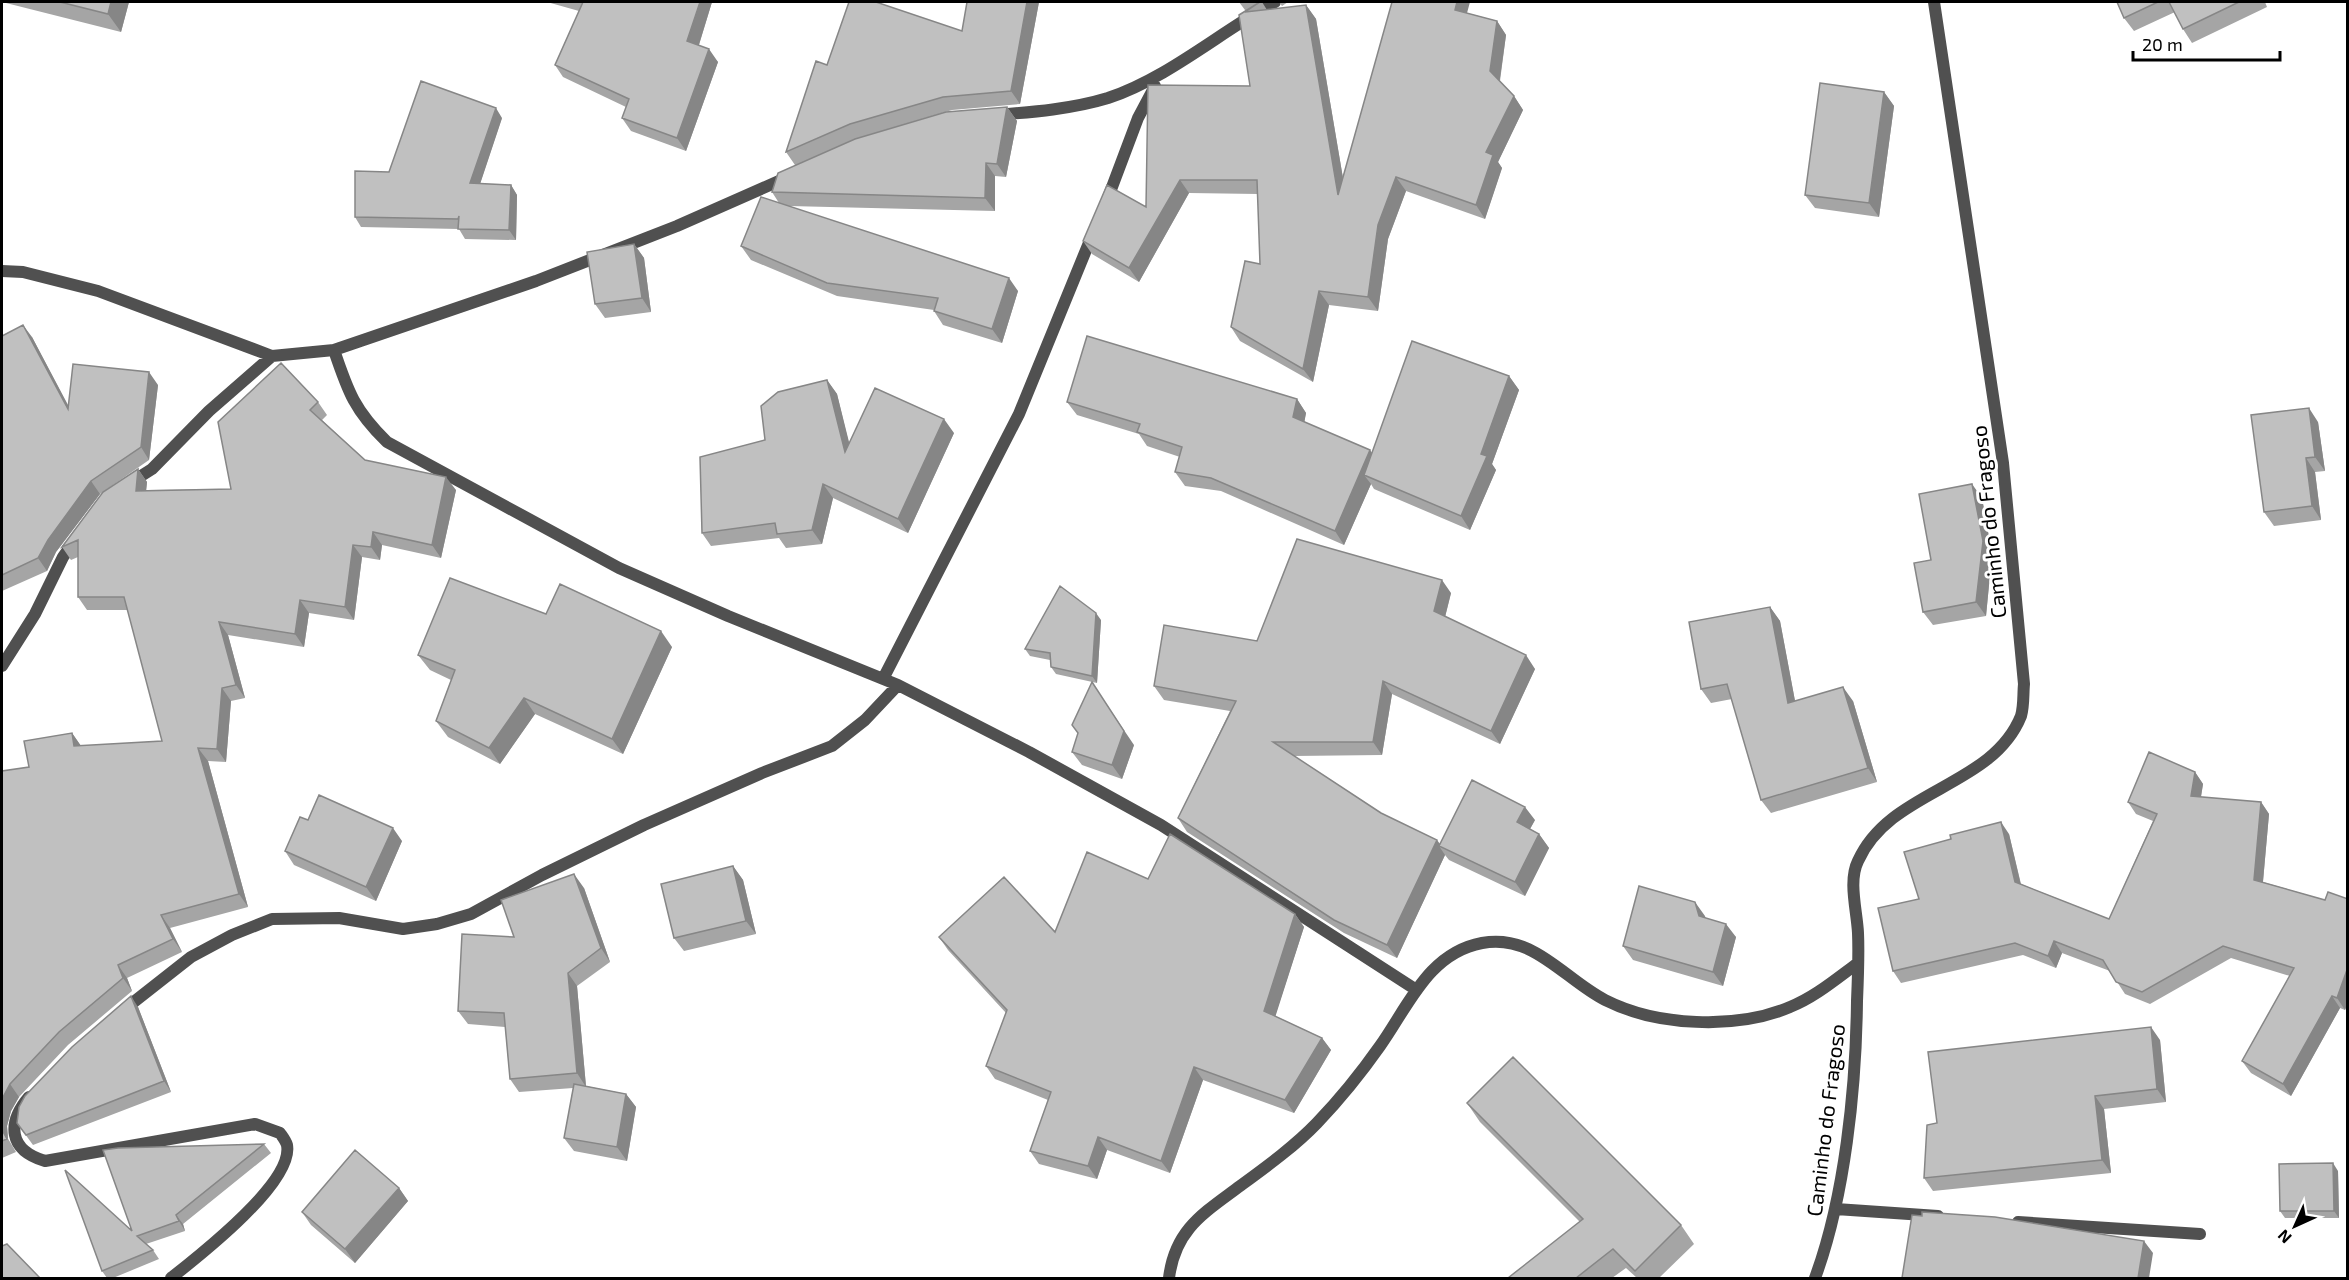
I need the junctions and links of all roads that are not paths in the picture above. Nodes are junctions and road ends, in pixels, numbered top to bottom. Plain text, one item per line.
1 (1275, 2) edge
2 (1934, 2) edge
3 (1162, 71) junction
4 (984, 116) edge
5 (797, 173) edge
6 (2, 271) edge
7 (334, 350) junction
8 (272, 356) junction
9 (115, 493) edge
10 (81, 532) edge
11 (2, 666) edge
12 (883, 679) junction
13 (898, 685) junction
14 (1858, 963) junction
15 (1415, 989) junction
16 (112, 1019) edge
17 (36, 1089) edge
18 (1836, 1209) junction
19 (1953, 1217) edge
20 (2000, 1220) edge
21 (2200, 1234) dead end
22 (171, 1278) edge
23 (1169, 1278) edge
24 (1815, 1278) edge

1 - 3 street
2 - 14 street, Caminho do Fragoso
3 - 4 street
3 - 12 street
5 - 7 street
6 - 8 street
7 - 8 street
7 - 12 street
8 - 9 street
10 - 11 street
12 - 13 street
13 - 15 street
13 - 16 street
14 - 15 street, Caminho do Fragoso
14 - 18 street, Caminho do Fragoso
15 - 23 street, Caminho do Fragoso
17 - 22 street
18 - 19 street
18 - 24 street, Caminho do Fragoso
20 - 21 street

